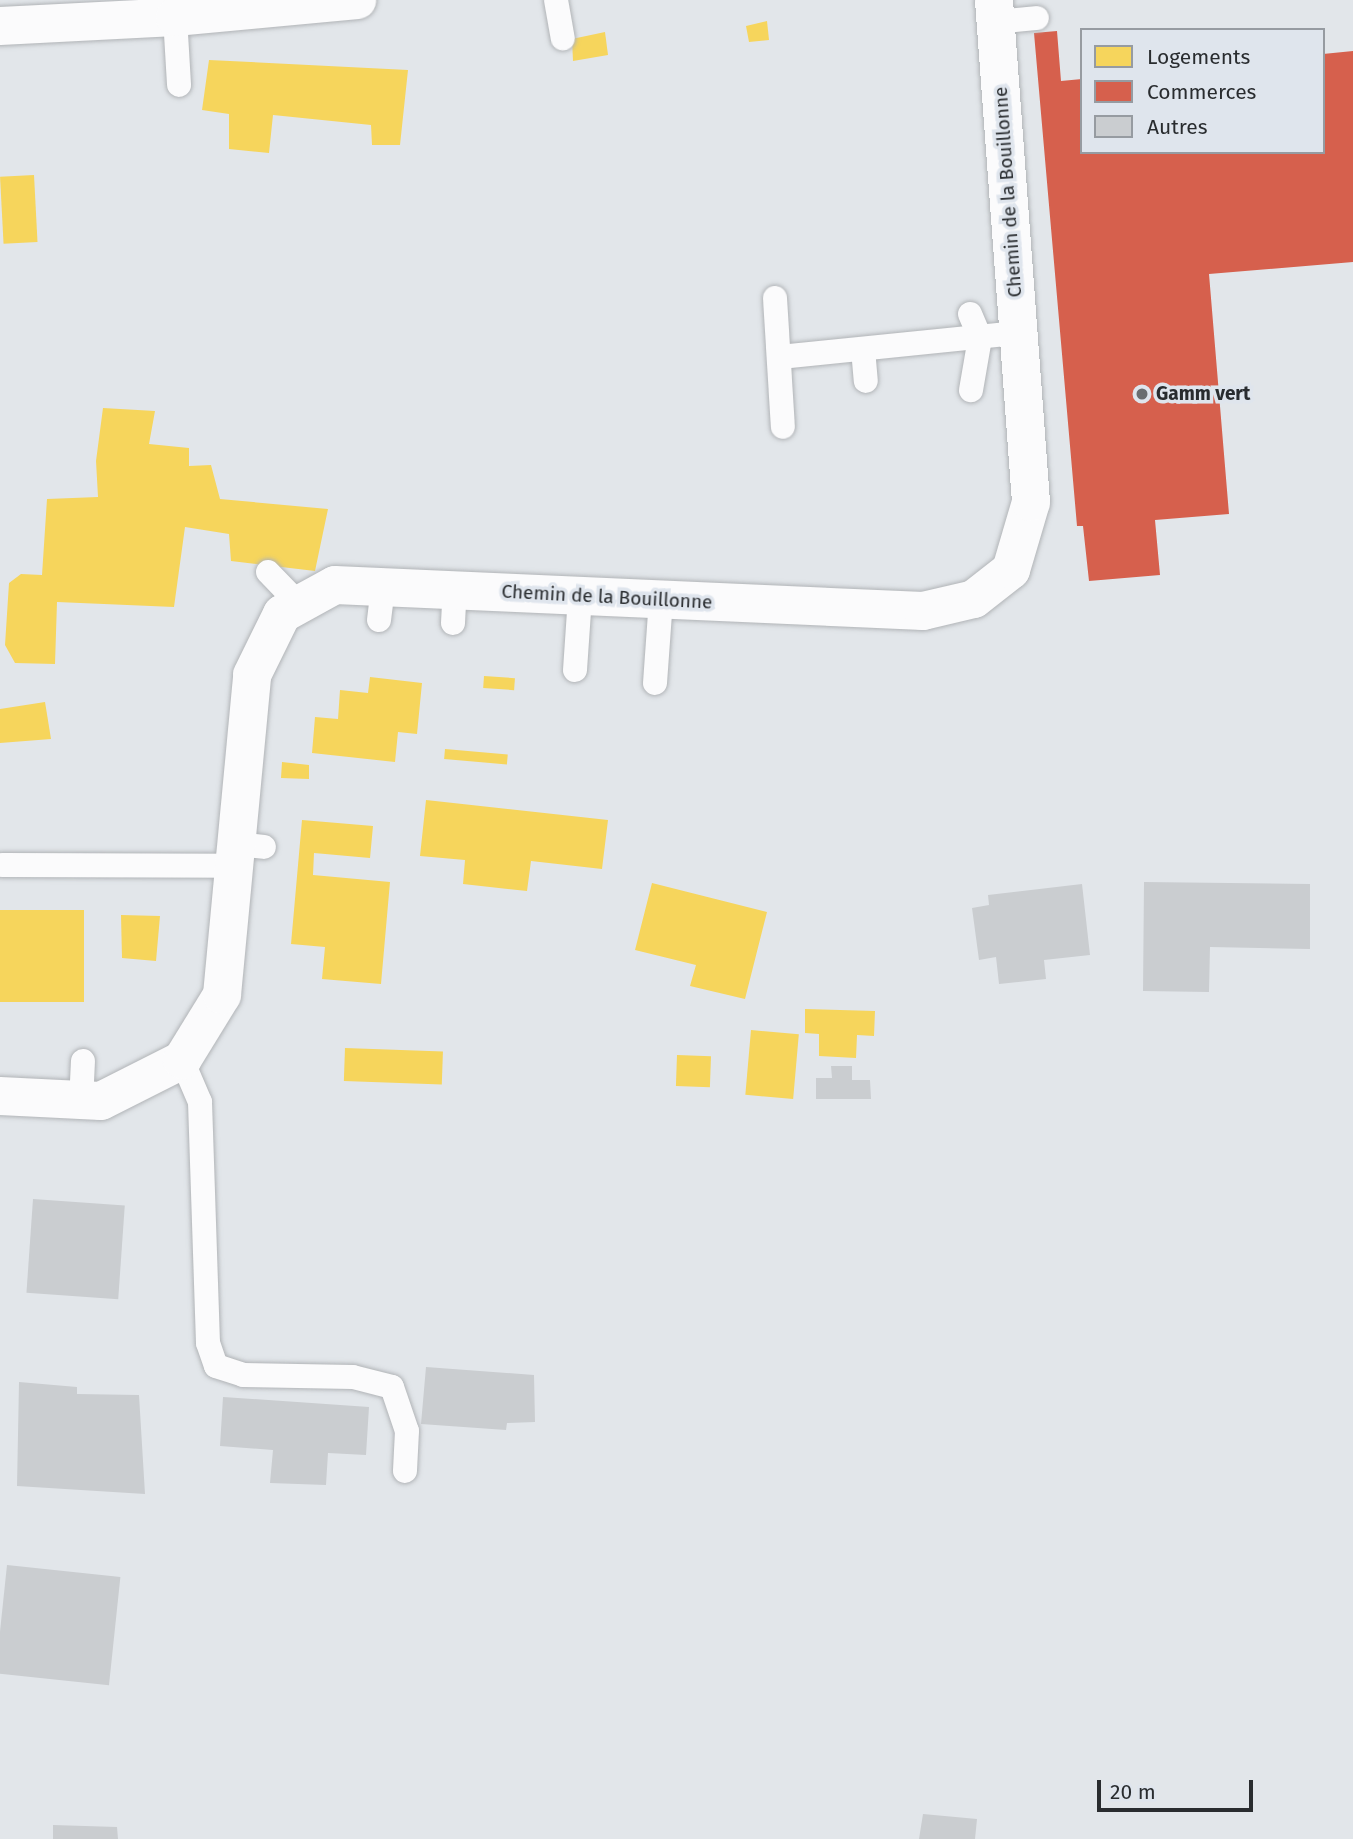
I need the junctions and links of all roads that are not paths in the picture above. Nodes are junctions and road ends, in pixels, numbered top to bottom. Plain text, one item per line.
1 (357, 0) edge
2 (556, 0) edge
3 (994, 11) edge
4 (175, 18) junction
5 (1037, 18) dead end
6 (0, 26) edge
7 (563, 38) dead end
8 (179, 85) dead end
9 (775, 298) dead end
10 (970, 314) dead end
11 (1018, 333) junction
12 (980, 338) junction
13 (863, 349) junction
14 (779, 357) junction
15 (866, 381) dead end
16 (971, 390) dead end
17 (783, 427) dead end
18 (268, 572) dead end
19 (580, 596) junction
20 (661, 600) junction
21 (299, 604) junction
22 (575, 670) dead end
23 (655, 684) dead end
24 (245, 852) junction
25 (2, 865) edge
26 (182, 1060) junction
27 (83, 1061) dead end
28 (0, 1096) edge
29 (81, 1103) junction
30 (405, 1471) dead end

1 - 4 street
2 - 7 lane
3 - 5 lane
3 - 11 street, Chemin de la Bouillonne
4 - 6 street
4 - 8 lane
9 - 14 lane
10 - 12 lane
11 - 12 lane
11 - 20 street, Chemin de la Bouillonne
12 - 13 lane
12 - 16 lane
13 - 14 lane
13 - 15 lane
14 - 17 lane
18 - 21 lane
19 - 20 street, Chemin de la Bouillonne
19 - 21 street, Chemin de la Bouillonne
19 - 22 lane
20 - 23 lane
21 - 24 street, Chemin de la Bouillonne
24 - 25 lane
24 - 26 street, Chemin de la Bouillonne
26 - 29 street
26 - 30 lane
27 - 29 lane
28 - 29 street

